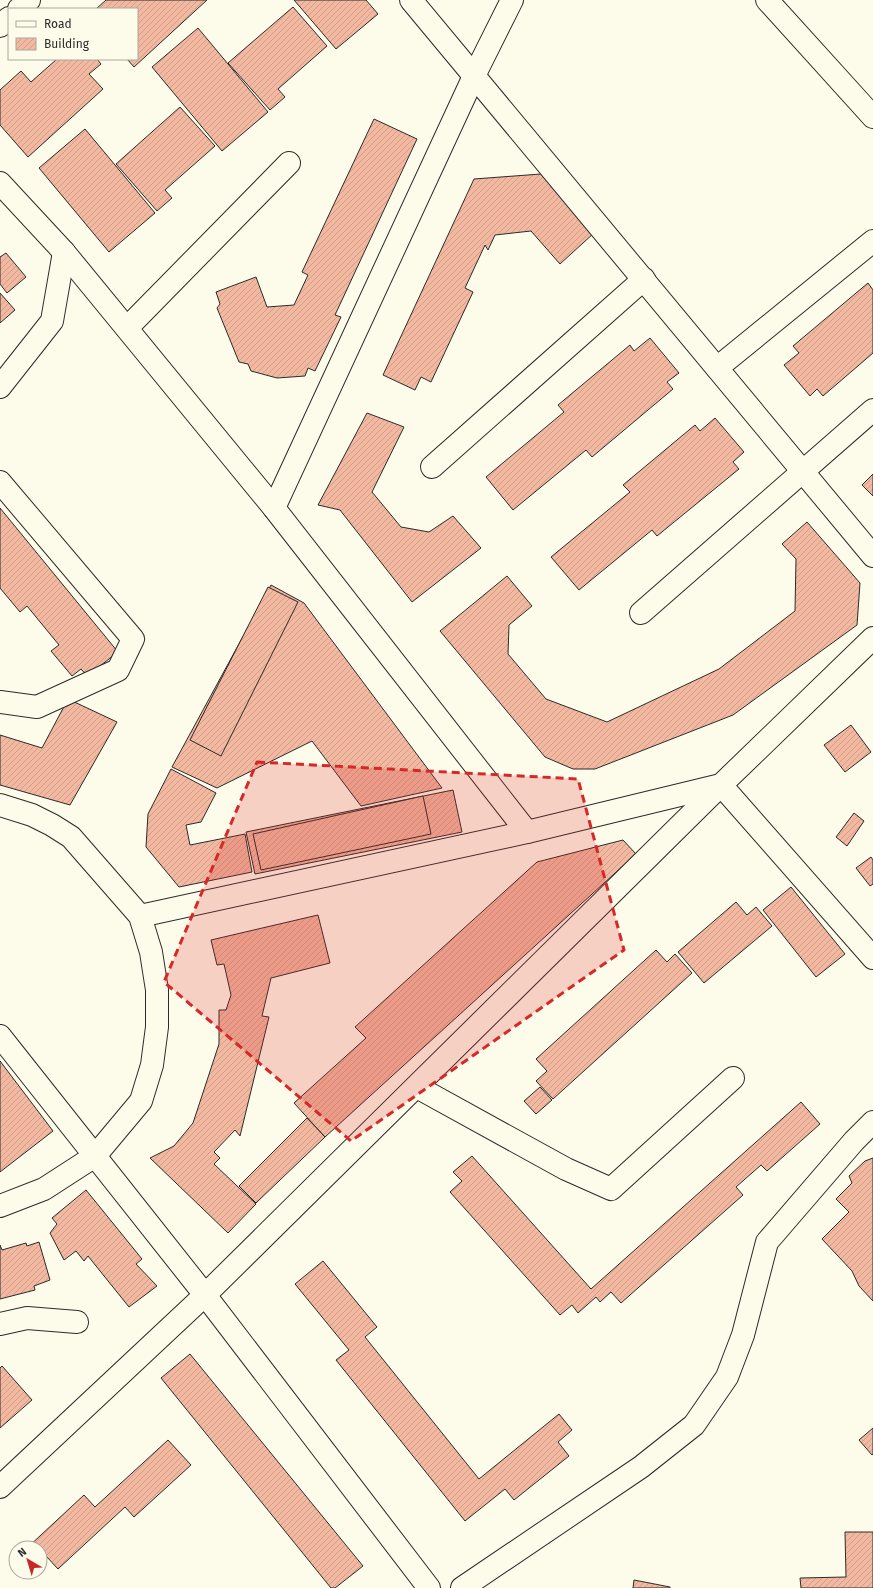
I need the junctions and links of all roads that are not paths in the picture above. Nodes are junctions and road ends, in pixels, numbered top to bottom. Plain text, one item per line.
1 (29, 0) edge
2 (411, 0) edge
3 (512, 0) edge
4 (767, 0) edge
5 (20, 8) edge
6 (8, 19) edge
7 (0, 26) edge
8 (474, 76) junction
9 (873, 117) edge
10 (289, 163) dead end
11 (0, 184) edge
12 (873, 241) edge
13 (64, 252) junction
14 (644, 280) junction
15 (127, 328) junction
16 (717, 368) junction
17 (0, 387) edge
18 (873, 410) edge
19 (432, 467) dead end
20 (803, 471) junction
21 (0, 482) edge
22 (274, 508) junction
23 (873, 556) edge
24 (641, 613) dead end
25 (873, 638) edge
26 (0, 702) edge
27 (721, 785) junction
28 (0, 805) edge
29 (527, 832) junction
30 (140, 916) junction
31 (873, 958) edge
32 (0, 1036) edge
33 (733, 1078) dead end
34 (417, 1087) junction
35 (873, 1122) edge
36 (95, 1156) junction
37 (0, 1206) edge
38 (205, 1295) junction
39 (77, 1322) dead end
40 (0, 1324) edge
41 (0, 1487) edge
42 (429, 1588) edge
43 (462, 1588) edge

1 - 5 street
2 - 8 street
3 - 8 street
4 - 9 street
6 - 7 street
8 - 14 street
8 - 22 street
10 - 15 street
11 - 13 street
12 - 16 street
13 - 15 street
13 - 17 street
14 - 16 street
14 - 19 street
15 - 22 street
16 - 20 street
18 - 20 street
20 - 23 street
20 - 24 street
21 - 26 street
22 - 29 street
25 - 27 street
27 - 29 street
27 - 31 street
27 - 34 street
28 - 30 street
29 - 30 street
30 - 36 street
32 - 36 street
33 - 34 street
34 - 38 street
35 - 43 street
36 - 37 street
36 - 38 street
38 - 41 street
38 - 42 street
39 - 40 street

